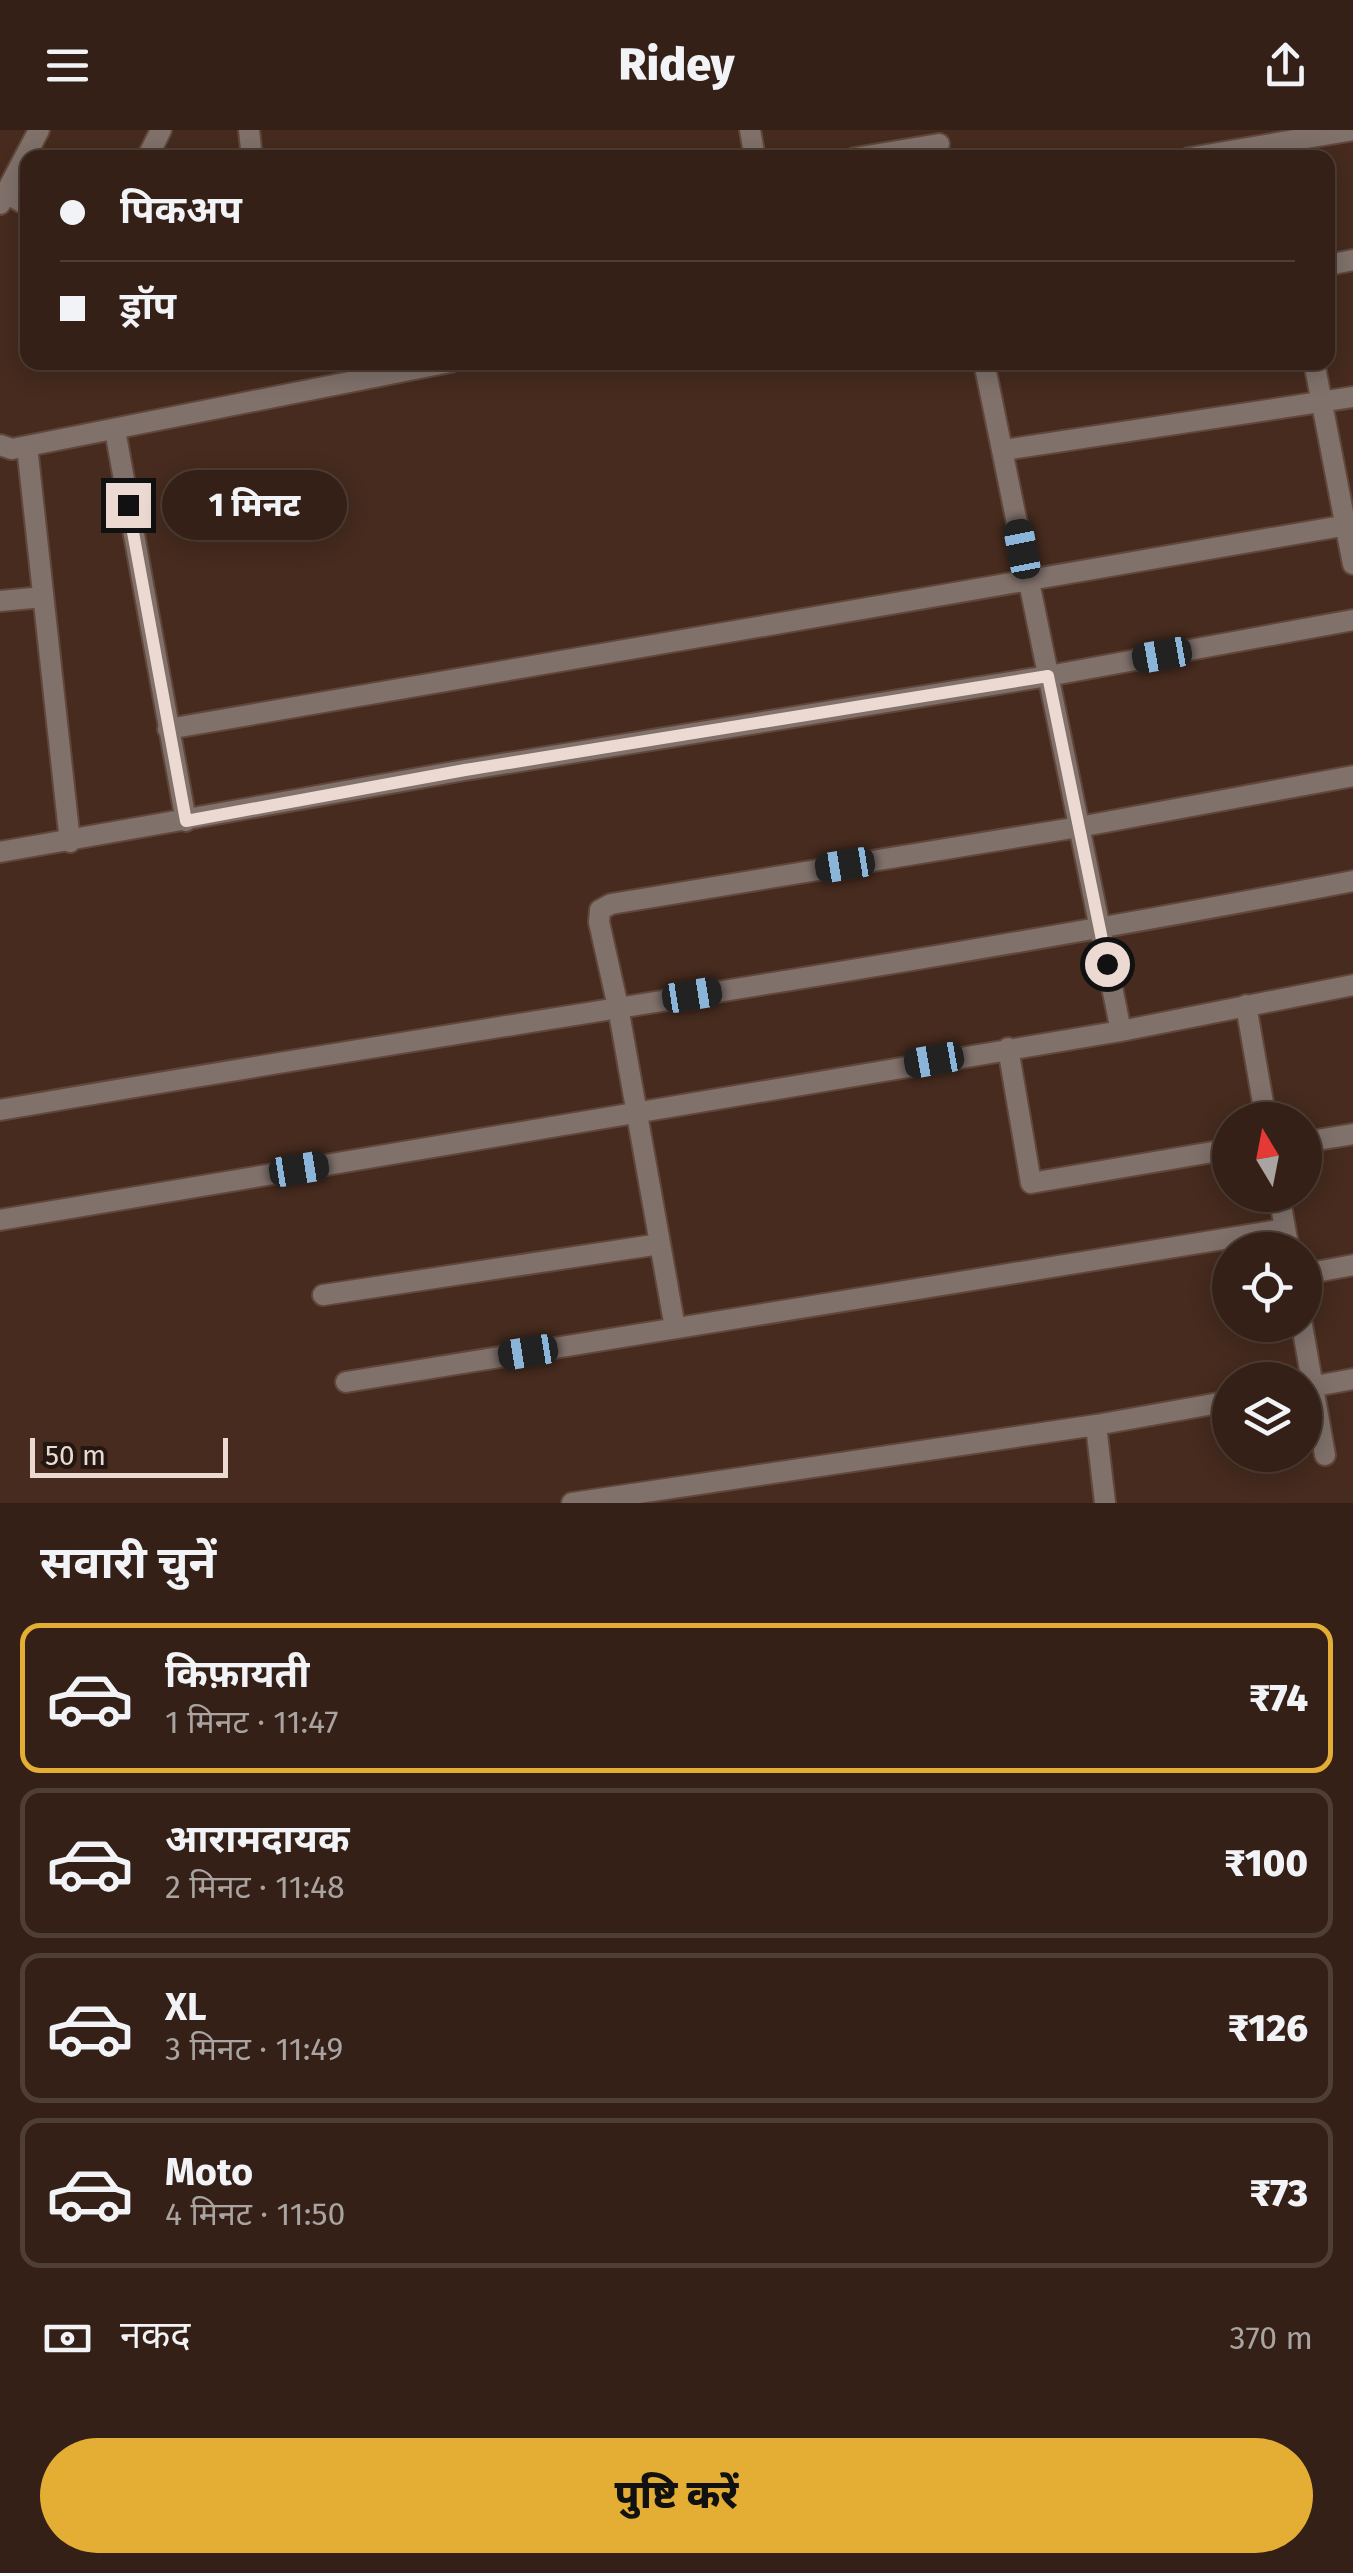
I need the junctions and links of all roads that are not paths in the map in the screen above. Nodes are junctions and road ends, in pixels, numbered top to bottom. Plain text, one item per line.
1 (1353, 130) edge
2 (939, 144) edge
3 (1271, 144) edge
4 (903, 150) edge
5 (1236, 150) edge
6 (20, 166) edge
7 (3, 199) edge
8 (410, 370) edge
9 (986, 370) edge
10 (1316, 370) edge
11 (1353, 396) edge
12 (1322, 402) junction
13 (114, 430) junction
14 (0, 445) edge
15 (27, 446) junction
16 (1004, 450) junction
17 (1350, 525) edge
18 (1353, 564) edge
19 (1028, 582) junction
20 (43, 597) junction
21 (0, 601) edge
22 (1353, 620) edge
23 (1048, 676) junction
24 (168, 730) junction
25 (1353, 776) edge
26 (186, 821) junction
27 (1079, 827) junction
28 (70, 842) junction
29 (0, 852) edge
30 (1353, 881) edge
31 (1100, 930) junction
32 (1353, 985) edge
33 (1246, 1005) junction
34 (618, 1007) junction
35 (1121, 1031) junction
36 (1008, 1048) junction
37 (1263, 1102) edge
38 (0, 1110) edge
39 (636, 1112) junction
40 (1353, 1134) edge
41 (1322, 1139) edge
42 (1212, 1152) edge
43 (1282, 1212) edge
44 (0, 1220) edge
45 (1285, 1228) junction
46 (1286, 1232) edge
47 (660, 1244) junction
48 (1353, 1266) edge
49 (1322, 1271) edge
50 (323, 1295) dead end
51 (674, 1328) junction
52 (1353, 1379) edge
53 (346, 1382) dead end
54 (1322, 1385) edge
55 (1212, 1404) edge
56 (1096, 1425) junction
57 (1322, 1439) edge
58 (1326, 1455) dead end
59 (627, 1498) edge
60 (572, 1503) edge
61 (1105, 1503) edge

1 - 3 street
2 - 4 street
3 - 5 street
6 - 7 street
8 - 13 street
9 - 16 street
10 - 12 street
11 - 12 street
12 - 16 street
12 - 17 street
13 - 15 street
13 - 24 street
14 - 15 street
15 - 20 street
16 - 19 street
17 - 18 street
17 - 19 street
19 - 23 street
19 - 24 street
20 - 21 street
20 - 28 street
22 - 23 street
23 - 26 street
23 - 27 street
24 - 26 street
25 - 27 street
26 - 28 street
27 - 31 street
27 - 34 street
28 - 29 street
30 - 31 street
31 - 34 street
31 - 35 street
32 - 33 street
33 - 35 street
33 - 37 street
34 - 38 street
34 - 39 street
35 - 36 street
36 - 39 street
36 - 42 street
39 - 44 street
39 - 47 street
40 - 41 street
43 - 45 street
45 - 46 street
45 - 51 street
47 - 50 street
47 - 51 street
48 - 49 street
51 - 53 street
52 - 54 street
55 - 56 street
56 - 59 street
56 - 61 street
57 - 58 street
59 - 60 street

